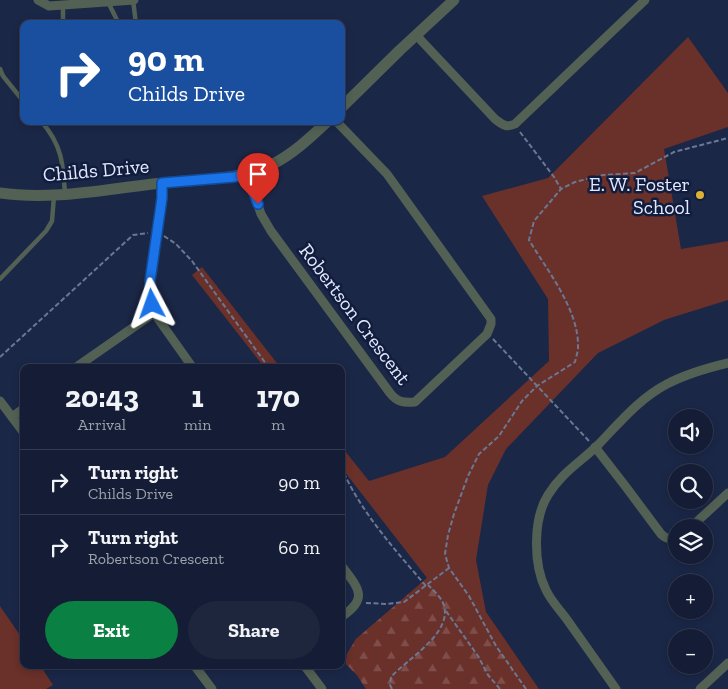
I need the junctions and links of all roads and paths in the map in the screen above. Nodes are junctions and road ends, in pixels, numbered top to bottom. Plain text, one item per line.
1 (38, 0) edge
2 (134, 0) edge
3 (454, 0) edge
4 (645, 0) edge
5 (108, 2) junction
6 (64, 6) junction
7 (63, 20) edge
8 (117, 20) edge
9 (136, 20) edge
10 (416, 35) junction
11 (0, 69) edge
12 (20, 97) edge
13 (345, 104) edge
14 (515, 124) junction
15 (44, 125) edge
16 (323, 125) edge
17 (340, 125) edge
18 (728, 138) edge
19 (247, 174) junction
20 (162, 183) junction
21 (561, 188) junction
22 (0, 193) edge
23 (60, 194) junction
24 (157, 232) junction
25 (0, 279) edge
26 (154, 313) junction
27 (487, 334) junction
28 (0, 357) edge
29 (728, 363) edge
30 (84, 364) edge
31 (191, 364) edge
32 (266, 364) edge
33 (538, 386) junction
34 (0, 401) edge
35 (20, 411) edge
36 (12, 417) junction
37 (20, 428) edge
38 (595, 447) junction
39 (345, 476) edge
40 (728, 493) edge
41 (700, 519) edge
42 (668, 539) edge
43 (449, 568) junction
44 (345, 571) edge
45 (427, 586) junction
46 (357, 603) junction
47 (444, 609) junction
48 (345, 615) edge
49 (728, 662) edge
50 (197, 669) edge
51 (307, 669) edge
52 (212, 689) edge
53 (322, 689) edge
54 (392, 689) edge
55 (500, 689) edge
56 (526, 689) edge
57 (616, 689) edge
58 (700, 689) edge

1 - 6 street
2 - 5 street
2 - 9 lane
3 - 10 street
4 - 14 street
5 - 6 street
5 - 8 lane
6 - 7 lane
10 - 13 street
10 - 14 street
11 - 12 lane
14 - 21 path
15 - 23 lane
16 - 19 street, Childs Drive
17 - 27 street
18 - 21 path
19 - 20 street, Childs Drive
19 - 27 street, Robertson Crescent
20 - 23 street, Childs Drive
20 - 24 street
21 - 33 path
22 - 23 street, Childs Drive
23 - 25 lane
24 - 26 street
24 - 28 path
24 - 32 path
26 - 30 street
26 - 31 street
27 - 33 path
29 - 38 street
33 - 38 path
33 - 43 path
34 - 36 street
35 - 36 street
36 - 37 street
38 - 42 street
38 - 57 street
39 - 45 path
40 - 41 street
43 - 45 path
43 - 56 path
44 - 46 street
45 - 46 path
45 - 47 path
46 - 48 street
47 - 54 path
47 - 55 path
49 - 58 street
50 - 52 street
51 - 53 street

